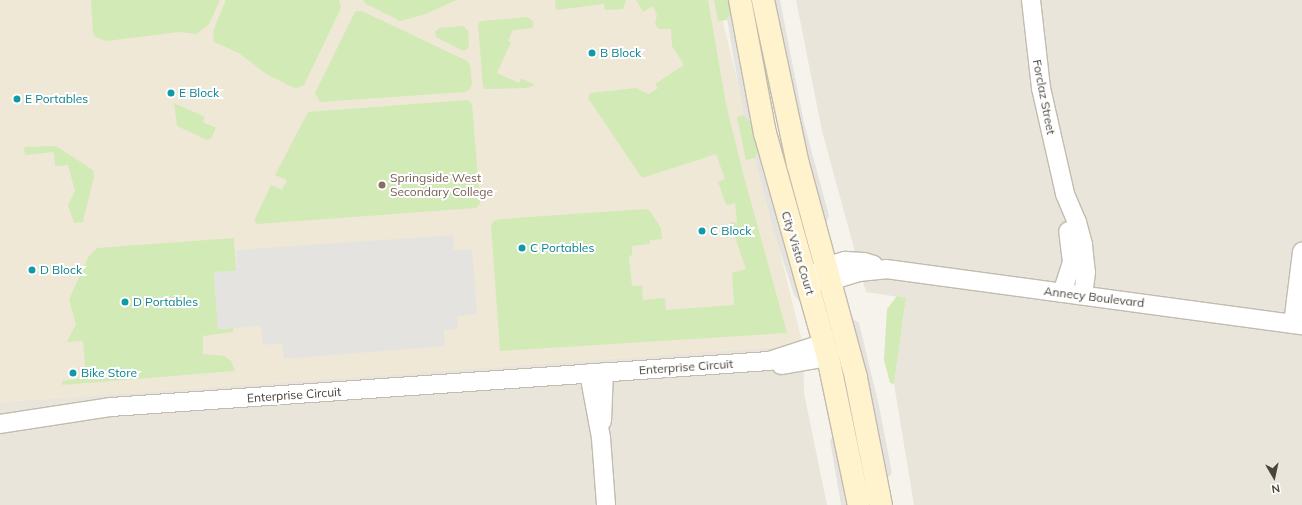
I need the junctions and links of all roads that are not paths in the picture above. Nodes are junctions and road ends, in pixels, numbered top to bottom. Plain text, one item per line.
1 (740, 0) edge
2 (763, 0) edge
3 (1031, 0) edge
4 (1065, 193) junction
5 (1302, 252) edge
6 (828, 274) junction
7 (806, 280) junction
8 (1062, 293) junction
9 (1083, 296) junction
10 (1297, 324) edge
11 (826, 350) junction
12 (597, 373) junction
13 (0, 424) edge
14 (606, 505) edge
15 (859, 505) edge
16 (881, 505) edge

1 - 7 street, City Vista Court
2 - 6 street, City Vista Court
3 - 4 street, Forclaz Street
4 - 8 street, Forclaz Street
4 - 9 street, Forclaz Street
5 - 10 street
6 - 7 street, Annecy Boulevard
6 - 8 street, Annecy Boulevard
6 - 16 street, City Vista Court
7 - 11 street, City Vista Court
8 - 9 street, Annecy Boulevard
9 - 10 street, Annecy Boulevard
11 - 12 street, Enterprise Circuit
11 - 15 street, City Vista Court
12 - 13 street, Enterprise Circuit
12 - 14 street

